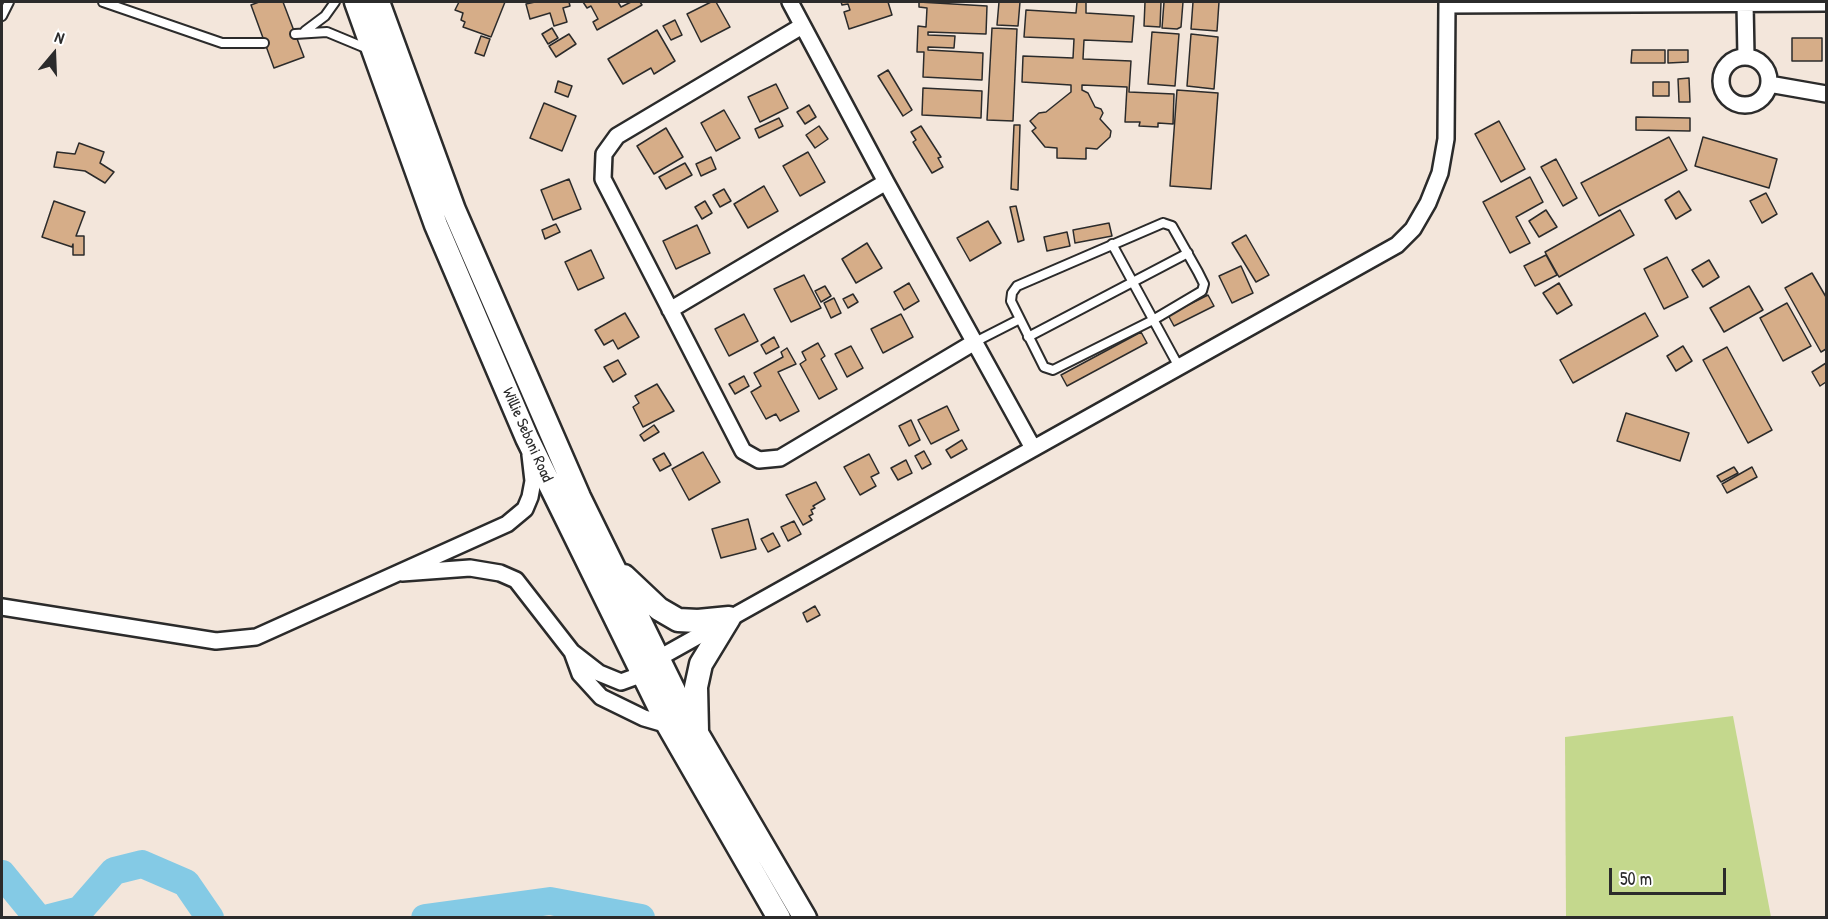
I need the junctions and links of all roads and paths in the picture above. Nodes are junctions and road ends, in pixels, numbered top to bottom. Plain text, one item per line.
1 (9, 2) edge
2 (103, 2) edge
3 (334, 2) edge
4 (356, 2) edge
5 (378, 2) edge
6 (790, 2) edge
7 (1447, 3) edge
8 (1745, 3) junction
9 (1827, 3) edge
10 (2, 16) edge
11 (802, 26) junction
12 (264, 43) dead end
13 (374, 51) junction
14 (1746, 57) junction
15 (1769, 84) junction
16 (1827, 94) edge
17 (886, 182) junction
18 (1112, 244) junction
19 (1188, 253) junction
20 (1133, 282) junction
21 (670, 310) junction
22 (1020, 319) junction
23 (1153, 320) junction
24 (1028, 337) junction
25 (974, 343) junction
26 (1179, 367) junction
27 (527, 438) junction
28 (1033, 448) junction
29 (612, 564) junction
30 (402, 573) junction
31 (2, 607) edge
32 (729, 618) junction
33 (572, 652) junction
34 (651, 666) junction
35 (668, 725) junction
36 (697, 734) junction
37 (748, 844) junction
38 (779, 918) edge
39 (805, 918) edge

1 - 10 lane
2 - 12 lane
3 - 13 lane
4 - 13 main road, Willie Seboni Road
5 - 29 main road, Willie Seboni Road
6 - 11 street
7 - 8 street
7 - 26 street
8 - 9 street
8 - 14 street
11 - 17 street
11 - 21 street
13 - 27 main road, Willie Seboni Road
14 - 15 street
14 - 15 street
15 - 16 street
17 - 21 street
17 - 25 street
18 - 19 lane
18 - 20 lane
18 - 22 lane
19 - 20 lane
19 - 23 lane
20 - 23 lane
20 - 24 lane
21 - 25 street
22 - 24 lane
22 - 25 lane
23 - 24 lane
23 - 26 lane
25 - 28 street
26 - 28 street
27 - 30 street
27 - 34 main road, Willie Seboni Road
28 - 32 street
29 - 32 main road
29 - 34 main road, Willie Seboni Road
30 - 31 street
30 - 33 street
32 - 34 street
32 - 36 main road
33 - 34 street
33 - 35 street
34 - 35 main road, Willie Seboni Road
34 - 36 main road, Willie Seboni Road
35 - 37 main road, Willie Seboni Road
36 - 37 main road, Willie Seboni Road
37 - 38 main road
37 - 39 main road

